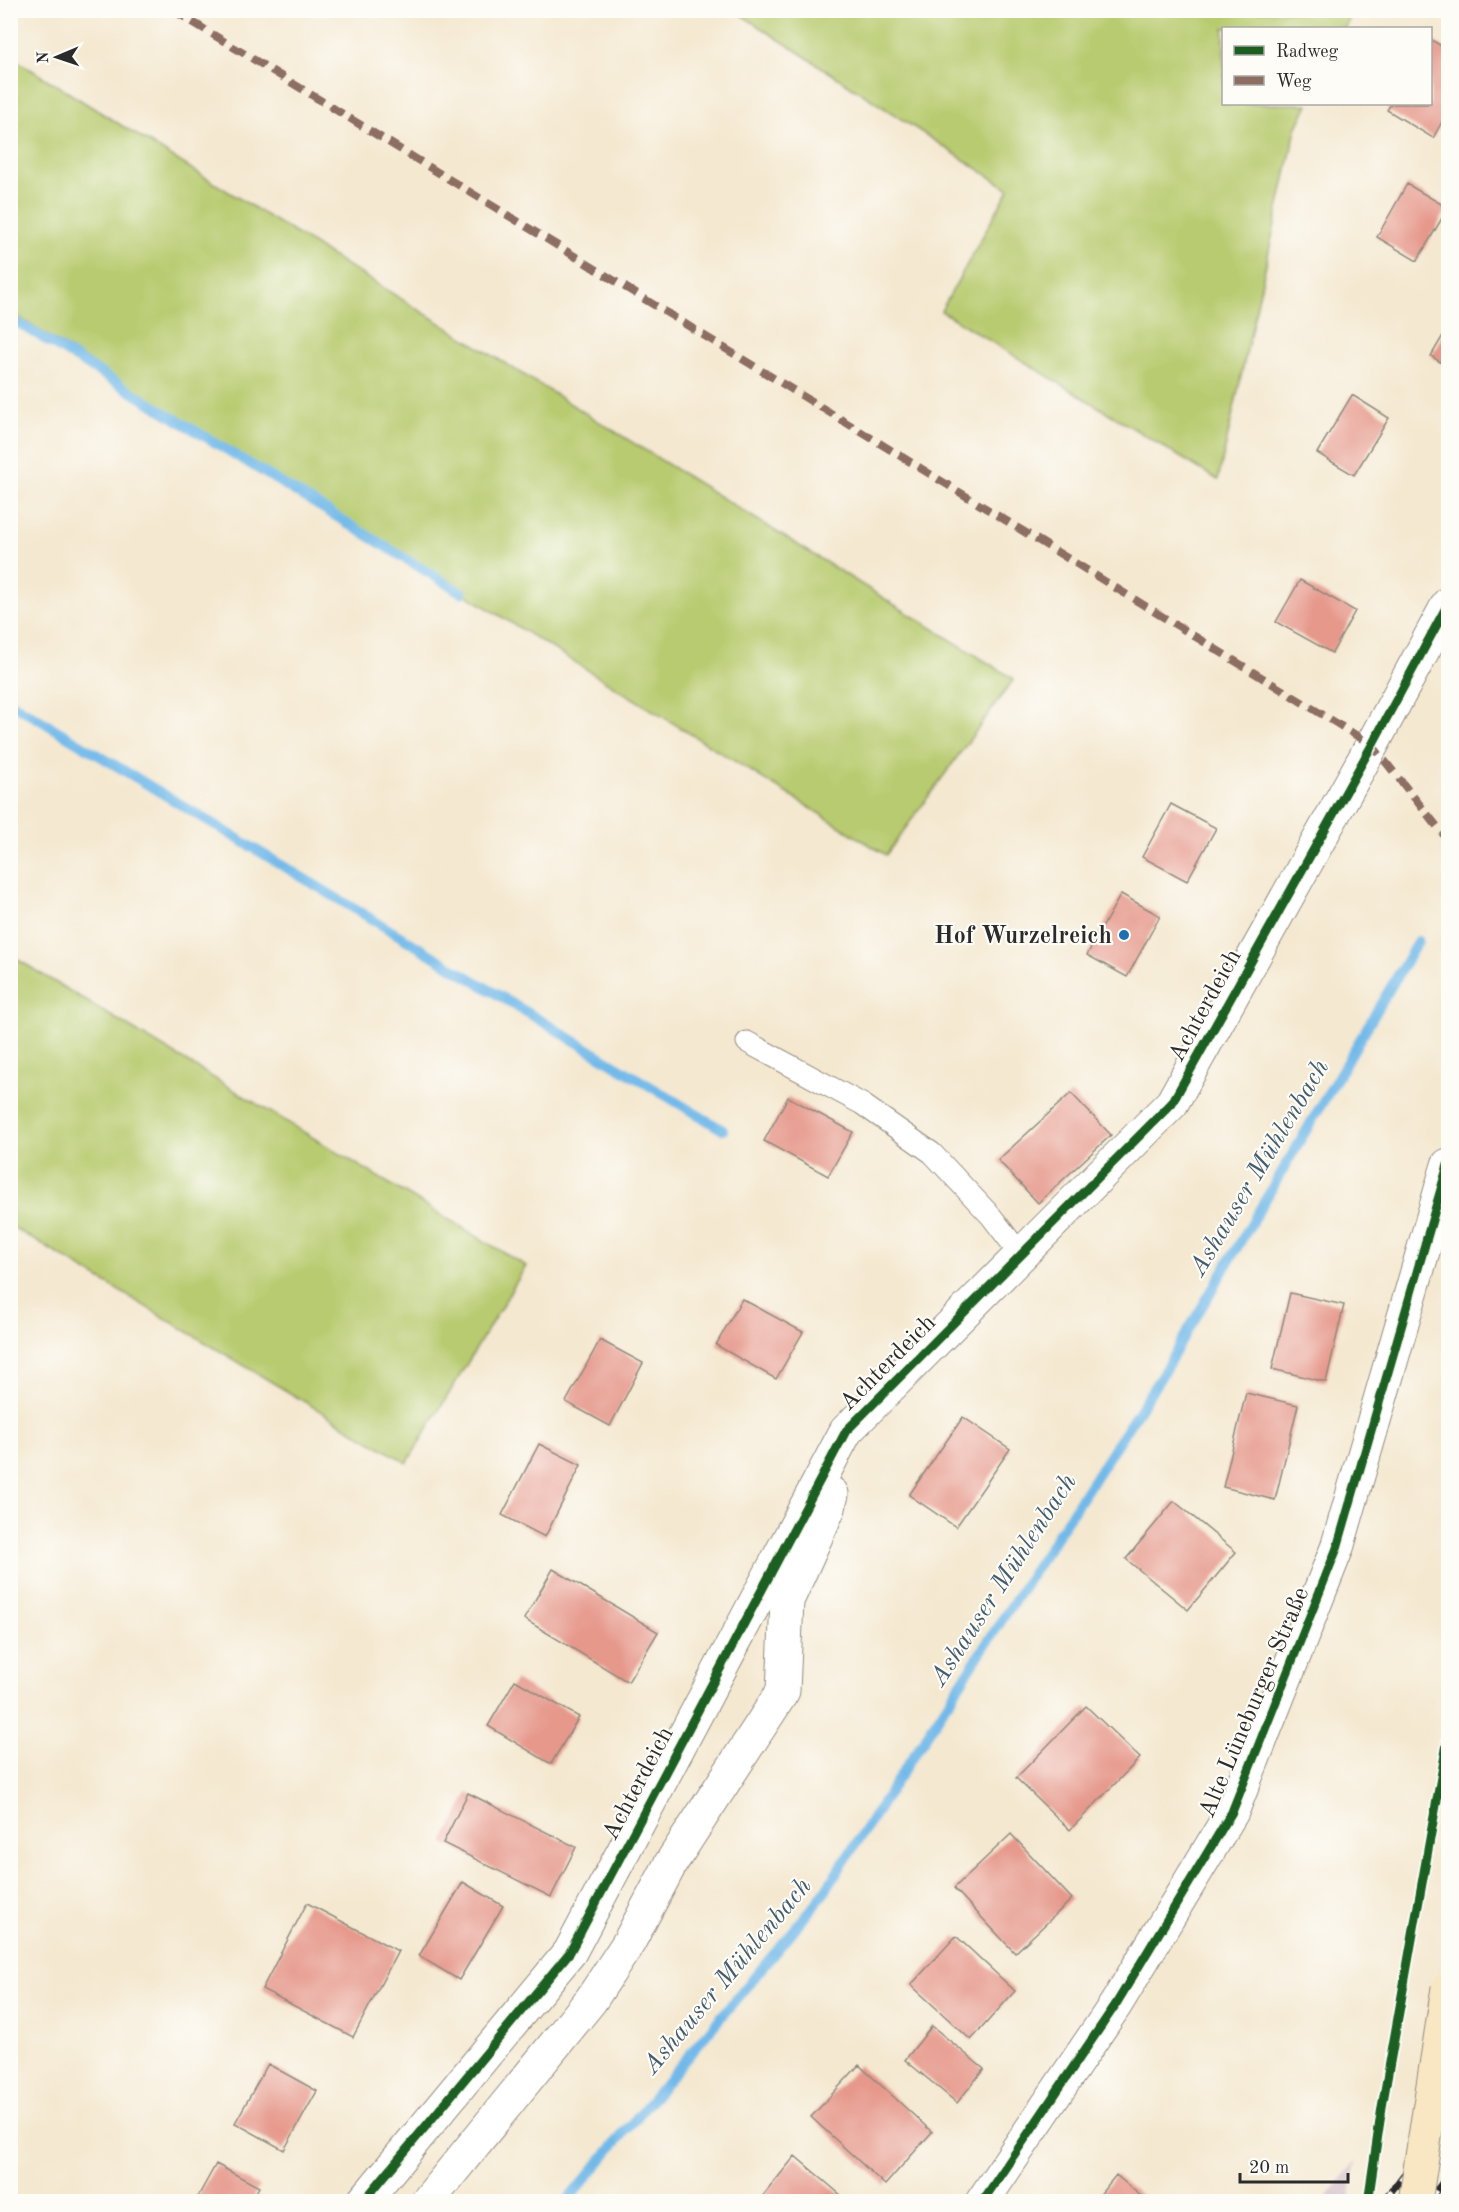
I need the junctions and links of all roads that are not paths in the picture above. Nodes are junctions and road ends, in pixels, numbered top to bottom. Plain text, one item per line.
1 (1449, 604) edge
2 (747, 1042) dead end
3 (1449, 1165) edge
4 (1021, 1255) junction
5 (846, 1431) junction
6 (1449, 1988) edge
7 (363, 2202) edge
8 (427, 2202) edge
9 (982, 2202) edge
10 (1416, 2202) edge

1 - 4 street, Achterdeich
2 - 4 lane
3 - 9 street, Alte Lüneburger Straße
4 - 5 street, Achterdeich
5 - 7 street, Achterdeich
5 - 8 street, Achterdeich
6 - 10 main road, bridge

